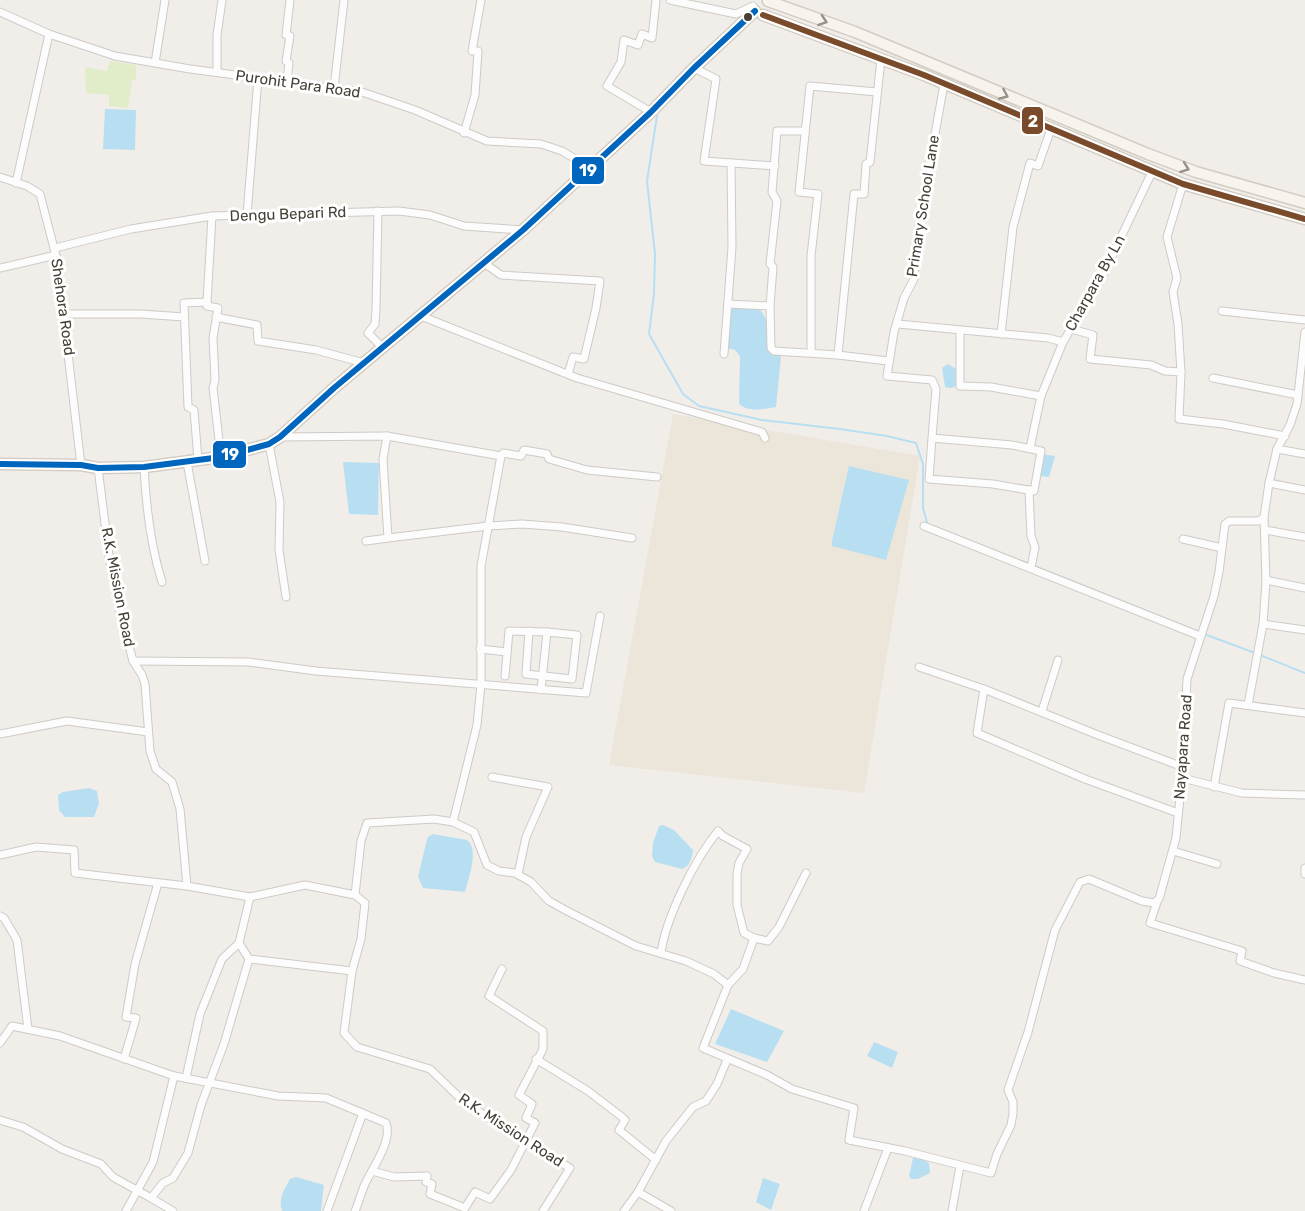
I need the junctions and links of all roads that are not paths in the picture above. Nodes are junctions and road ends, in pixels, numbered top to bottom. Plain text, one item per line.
1 (165, 0) edge
2 (222, 0) edge
3 (290, 0) edge
4 (344, 0) edge
5 (481, 0) edge
6 (656, 0) edge
7 (670, 0) edge
8 (768, 1) edge
9 (757, 8) edge
10 (0, 12) edge
11 (49, 34) junction
12 (881, 59) junction
13 (155, 63) junction
14 (694, 68) junction
15 (217, 72) junction
16 (258, 78) junction
17 (287, 81) junction
18 (944, 84) junction
19 (334, 88) junction
20 (877, 92) junction
21 (651, 112) junction
22 (1051, 129) junction
23 (805, 131) junction
24 (464, 133) junction
25 (731, 163) junction
26 (775, 166) junction
27 (590, 168) junction
28 (1152, 172) junction
29 (0, 177) edge
30 (16, 183) junction
31 (1183, 184) junction
32 (1305, 203) edge
33 (378, 211) junction
34 (247, 215) junction
35 (212, 216) junction
36 (1305, 219) edge
37 (523, 230) junction
38 (56, 251) junction
39 (484, 263) junction
40 (0, 268) edge
41 (207, 302) junction
42 (728, 304) junction
43 (770, 306) junction
44 (1222, 311) dead end
45 (64, 314) junction
46 (421, 316) junction
47 (184, 317) junction
48 (216, 317) junction
49 (1305, 320) edge
50 (898, 324) junction
51 (1071, 329) junction
52 (1305, 332) edge
53 (960, 333) dead end
54 (1001, 334) junction
55 (1063, 342) junction
56 (382, 347) junction
57 (811, 353) junction
58 (724, 354) dead end
59 (838, 355) junction
60 (888, 361) junction
61 (364, 363) junction
62 (1181, 372) junction
63 (567, 374) junction
64 (1213, 378) dead end
65 (1298, 394) junction
66 (1041, 396) junction
67 (1301, 404) edge
68 (387, 436) junction
69 (1285, 436) junction
70 (280, 437) junction
71 (765, 438) dead end
72 (932, 438) junction
73 (269, 444) junction
74 (1030, 448) junction
75 (1277, 449) junction
76 (1305, 454) edge
77 (501, 456) junction
78 (221, 457) junction
79 (192, 461) junction
80 (0, 464) edge
81 (81, 465) junction
82 (144, 467) junction
83 (98, 468) junction
84 (657, 477) dead end
85 (1269, 483) junction
86 (1029, 490) junction
87 (1305, 490) edge
88 (1264, 517) junction
89 (488, 526) junction
90 (924, 526) dead end
91 (1265, 530) junction
92 (1305, 537) edge
93 (388, 538) junction
94 (633, 538) dead end
95 (1183, 539) dead end
96 (366, 542) dead end
97 (1222, 548) junction
98 (205, 561) dead end
99 (1031, 568) junction
100 (1266, 580) junction
101 (162, 582) dead end
102 (1305, 588) edge
103 (286, 597) dead end
104 (600, 616) dead end
105 (1263, 624) junction
106 (1305, 630) edge
107 (529, 631) junction
108 (547, 632) junction
109 (1200, 636) junction
110 (480, 649) junction
111 (507, 652) junction
112 (1058, 660) dead end
113 (133, 661) junction
114 (919, 667) dead end
115 (505, 676) dead end
116 (543, 676) junction
117 (481, 684) junction
118 (984, 689) junction
119 (541, 690) junction
120 (1248, 705) junction
121 (1042, 711) junction
122 (1305, 713) edge
123 (148, 732) junction
124 (0, 735) edge
125 (1183, 767) junction
126 (492, 777) dead end
127 (1182, 778) junction
128 (1214, 787) junction
129 (1305, 795) edge
130 (1178, 813) junction
131 (453, 822) junction
132 (1173, 850) junction
133 (0, 855) edge
134 (1217, 864) dead end
135 (1305, 868) edge
136 (806, 873) dead end
137 (518, 874) junction
138 (1305, 874) edge
139 (158, 883) junction
140 (187, 886) junction
141 (355, 895) junction
142 (250, 897) junction
143 (1157, 902) junction
144 (0, 916) edge
145 (754, 938) junction
146 (238, 943) junction
147 (662, 954) junction
148 (249, 959) junction
149 (502, 969) dead end
150 (352, 971) junction
151 (1305, 980) edge
152 (728, 985) junction
153 (28, 1029) junction
154 (0, 1042) edge
155 (124, 1059) junction
156 (536, 1059) junction
157 (727, 1060) junction
158 (174, 1076) junction
159 (186, 1078) junction
160 (209, 1082) junction
161 (363, 1113) junction
162 (0, 1120) edge
163 (526, 1141) junction
164 (888, 1148) junction
165 (656, 1160) junction
166 (960, 1166) junction
167 (372, 1171) junction
168 (137, 1192) junction
169 (638, 1192) junction
170 (151, 1198) junction
171 (465, 1208) junction
172 (126, 1211) edge
173 (173, 1211) edge
174 (327, 1211) edge
175 (355, 1211) edge
176 (473, 1211) edge
177 (543, 1211) edge
178 (624, 1211) edge
179 (671, 1211) edge
180 (864, 1211) edge
181 (952, 1211) edge

1 - 13 street
2 - 15 street
3 - 17 street
4 - 19 street
5 - 24 street
6 - 21 street
7 - 9 street
8 - 9 main road
8 -> 32 main road
9 - 12 main road
9 - 14 main road
10 - 11 street, Purohit Para Road
11 - 13 street, Purohit Para Road
11 - 30 street
12 - 18 main road
12 - 20 street
13 - 15 street, Purohit Para Road
14 - 21 main road
14 - 25 street
15 - 16 street, Purohit Para Road
16 - 17 street, Purohit Para Road
16 - 34 street
17 - 19 street, Purohit Para Road
18 - 22 main road
18 - 50 street, Primary School Lane
19 - 24 street, Purohit Para Road
20 - 23 street
20 - 59 street
21 - 27 main road
22 - 28 main road
22 - 54 street
23 - 26 street
23 - 57 street
24 - 27 street, Purohit Para Road
25 - 26 street
25 - 42 street
26 - 43 street
27 - 37 main road
28 - 31 main road
28 - 51 street, Charpara By Ln
29 - 30 street, Shehora Road
30 - 38 street, Shehora Road
31 - 36 main road
31 - 62 street
33 - 34 street, Dengu Bepari Rd
33 - 37 street, Dengu Bepari Rd
33 - 56 street
34 - 35 street, Dengu Bepari Rd
35 - 38 street, Dengu Bepari Rd
35 - 41 street
37 - 39 main road
38 - 40 street, Dengu Bepari Rd
38 - 45 street, Shehora Road
39 - 46 main road
39 - 63 street
41 - 47 street
41 - 48 street
42 - 43 street
42 - 58 street
43 - 57 street
44 - 49 street
45 - 47 street
45 - 81 street, Shehora Road
46 - 56 main road
46 - 63 street
47 - 79 street
48 - 61 street
48 - 78 street
50 - 54 street, Charpara By Ln
50 - 60 street, Primary School Lane
51 - 55 street, Charpara By Ln
51 - 62 street
52 - 65 street
53 - 66 street
54 - 55 street, Charpara By Ln
55 - 66 street
56 - 61 main road
57 - 59 street
59 - 60 street
60 - 72 street
61 - 70 main road
62 - 69 street
63 - 71 street
64 - 65 street
65 - 67 street
66 - 74 street
67 - 69 street
68 - 70 street
68 - 77 street
68 - 93 street
69 - 75 street
70 - 73 main road
72 - 74 street
72 - 86 street
73 - 78 main road
73 - 103 street
74 - 86 street
75 - 76 street
75 - 85 street
77 - 84 street
77 - 89 street
78 - 79 main road
79 - 82 main road
79 - 98 street
80 - 81 main road
81 - 83 main road
82 - 83 main road
82 - 101 street
83 - 113 street, R.K. Mission Road
85 - 87 street
85 - 88 street
86 - 99 street
88 - 91 street
88 - 97 street, Nayapara Road
89 - 93 street
89 - 94 street
89 - 110 street
90 - 99 street
91 - 92 street
91 - 100 street
93 - 96 street
95 - 97 street
97 - 109 street, Nayapara Road
99 - 109 street
100 - 102 street
100 - 105 street
104 - 119 street
105 - 106 street
105 - 120 street
107 - 108 street
107 - 111 street
107 - 116 street
108 - 116 street
108 - 116 street
109 - 125 street, Nayapara Road
110 - 111 street
110 - 117 street
111 - 115 street
112 - 121 street
113 - 117 street
113 - 123 street, R.K. Mission Road
114 - 118 street
116 - 119 street
117 - 119 street
117 - 131 street
118 - 121 street
118 - 130 street
120 - 122 street
120 - 128 street
121 - 125 street
123 - 124 street
123 - 140 street, R.K. Mission Road
125 - 127 street, Nayapara Road
126 - 137 street
127 - 128 street
127 - 130 street, Nayapara Road
128 - 129 street
130 - 132 street, Nayapara Road
131 - 137 street
131 - 141 street
132 - 134 street
132 - 143 street, Nayapara Road
133 - 139 street
135 - 138 street
136 - 145 street
137 - 147 street
139 - 140 street
139 - 155 street
140 - 142 street
141 - 142 street
141 - 150 street, R.K. Mission Road
142 - 146 street
143 - 151 street
143 - 166 street
144 - 153 street
145 - 147 street
145 - 152 street
146 - 148 street
146 - 159 street
147 - 152 street
148 - 150 street
148 - 160 street
149 - 156 street
150 - 163 street, R.K. Mission Road
152 - 157 street
153 - 154 street
153 - 155 street
155 - 158 street
156 - 163 street
156 - 165 street
157 - 164 street
157 - 165 street
158 - 159 street
158 - 168 street
159 - 160 street
160 - 161 street
160 - 170 street
161 - 167 street
161 - 174 street
162 - 168 street
163 - 171 street
163 - 177 street, R.K. Mission Road
164 - 166 street
164 - 180 street
165 - 169 street
166 - 181 street
167 - 171 street
167 - 175 street
168 - 170 street
168 - 172 street
169 - 178 street
169 - 179 street
170 - 173 street
171 - 176 street

